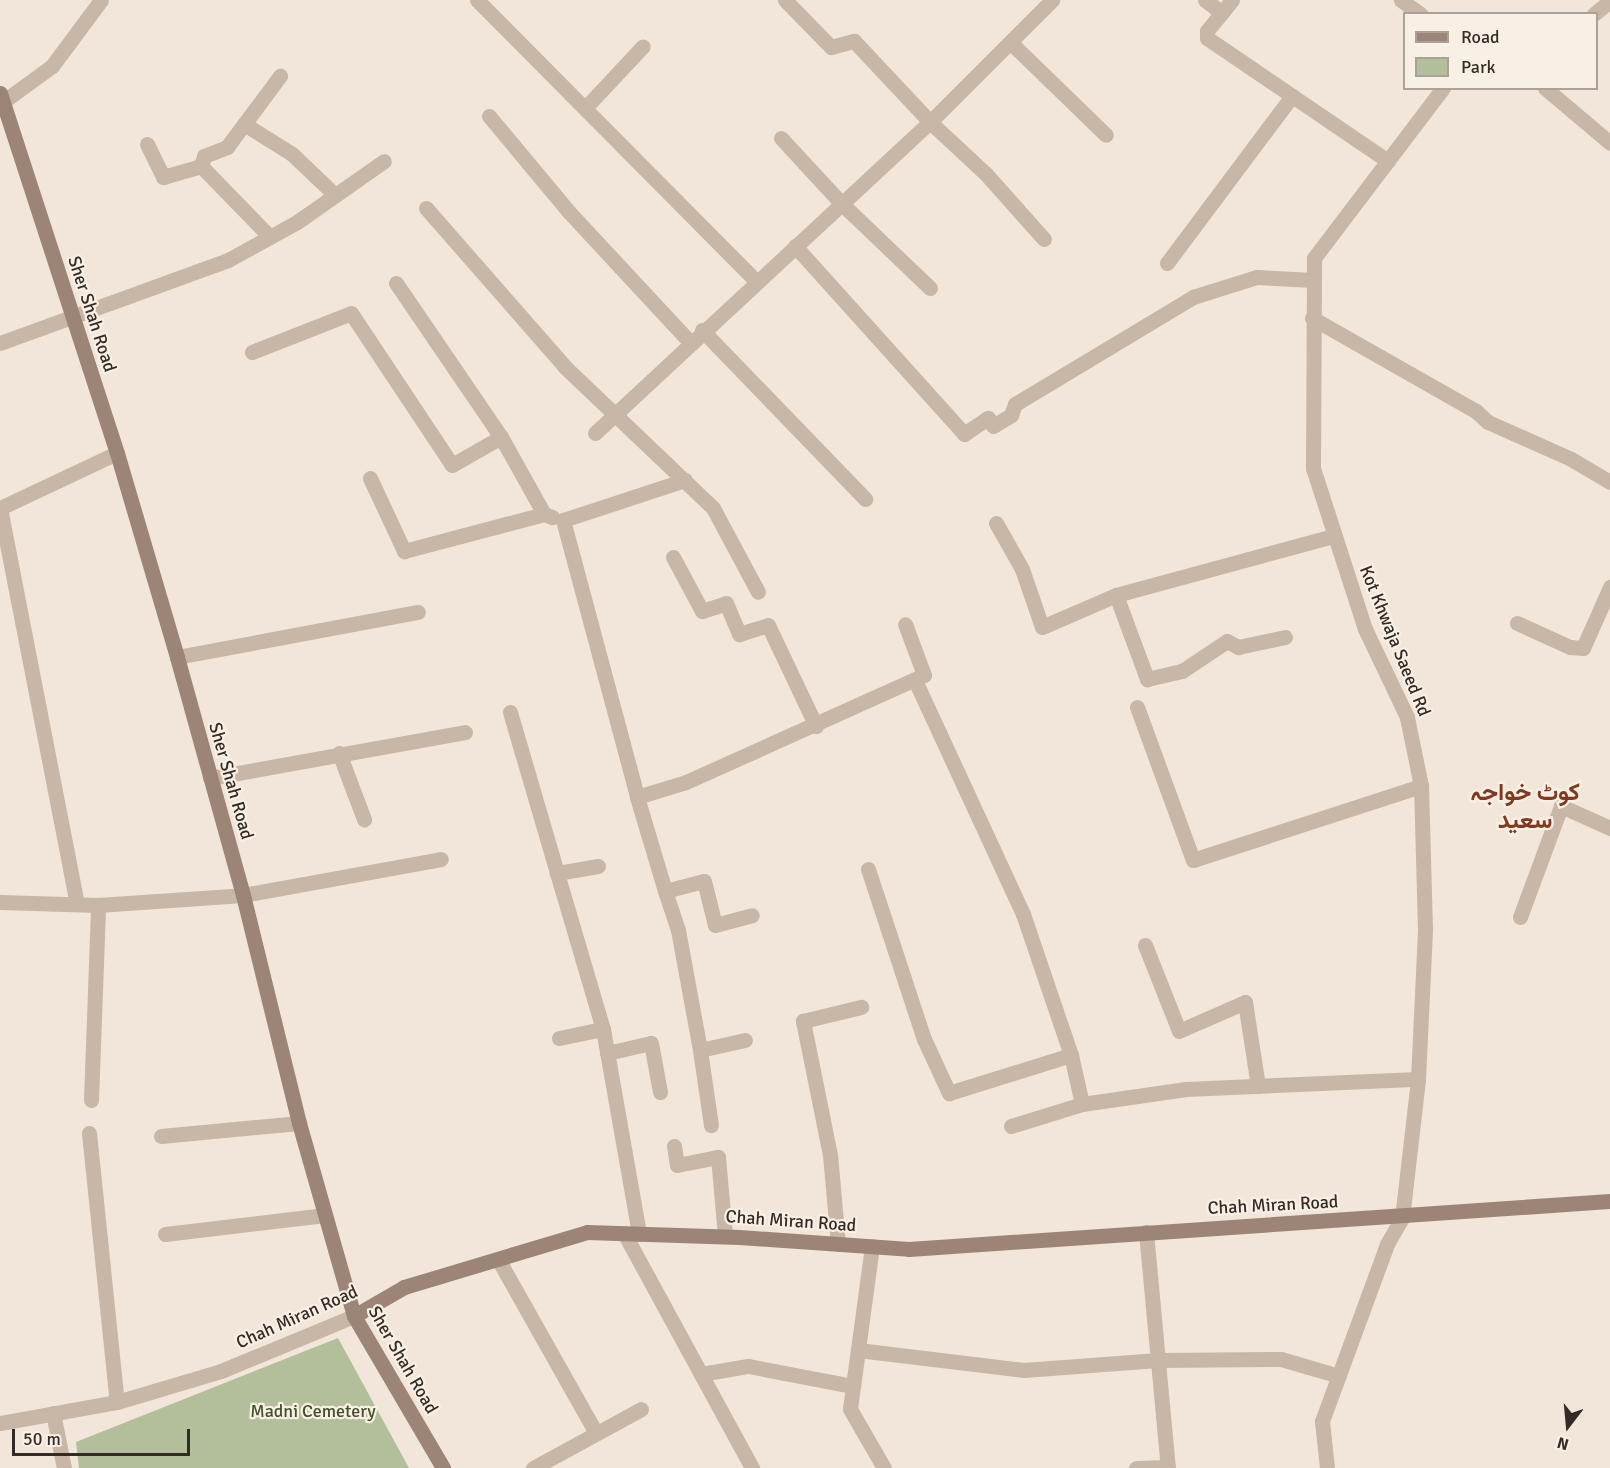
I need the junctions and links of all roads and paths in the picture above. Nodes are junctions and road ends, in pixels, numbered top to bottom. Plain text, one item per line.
1 (101, 0) edge
2 (477, 0) edge
3 (785, 0) edge
4 (1052, 0) edge
5 (1205, 0) edge
6 (1232, 0) edge
7 (1401, 0) edge
8 (1610, 1) edge
9 (1417, 12) edge
10 (1596, 12) edge
11 (1222, 13) junction
12 (1011, 42) junction
13 (644, 46) dead end
14 (280, 76) dead end
15 (1441, 90) edge
16 (1547, 90) edge
17 (1292, 96) junction
18 (1, 100) edge
19 (586, 107) junction
20 (489, 116) dead end
21 (930, 122) junction
22 (244, 124) junction
23 (1106, 135) dead end
24 (782, 138) dead end
25 (1610, 143) edge
26 (147, 144) dead end
27 (384, 161) dead end
28 (1388, 161) junction
29 (201, 166) junction
30 (335, 195) junction
31 (841, 203) junction
32 (426, 208) dead end
33 (270, 237) junction
34 (1044, 239) dead end
35 (795, 246) junction
36 (1167, 263) dead end
37 (1313, 279) junction
38 (756, 281) junction
39 (396, 283) dead end
40 (930, 288) dead end
41 (71, 316) junction
42 (1312, 318) junction
43 (702, 330) junction
44 (690, 342) junction
45 (0, 343) edge
46 (252, 352) dead end
47 (616, 412) junction
48 (595, 433) dead end
49 (501, 437) junction
50 (117, 453) junction
51 (370, 478) dead end
52 (684, 480) junction
53 (1610, 482) edge
54 (865, 499) dead end
55 (0, 508) edge
56 (544, 514) junction
57 (563, 520) junction
58 (996, 523) dead end
59 (1333, 536) junction
60 (673, 557) dead end
61 (1610, 587) edge
62 (758, 592) dead end
63 (1116, 596) junction
64 (418, 612) dead end
65 (1517, 623) dead end
66 (905, 624) dead end
67 (1285, 637) dead end
68 (177, 657) junction
69 (915, 680) junction
70 (1137, 707) dead end
71 (510, 712) dead end
72 (816, 726) junction
73 (465, 732) dead end
74 (339, 753) junction
75 (210, 778) junction
76 (1421, 786) junction
77 (637, 797) junction
78 (364, 819) dead end
79 (1610, 828) edge
80 (441, 860) dead end
81 (598, 866) dead end
82 (868, 869) dead end
83 (556, 873) junction
84 (664, 891) junction
85 (243, 895) junction
86 (0, 902) edge
87 (77, 904) junction
88 (98, 905) junction
89 (752, 915) dead end
90 (1520, 917) dead end
91 (1145, 945) dead end
92 (861, 1006) dead end
93 (603, 1029) junction
94 (559, 1038) dead end
95 (745, 1040) dead end
96 (700, 1050) junction
97 (607, 1053) junction
98 (1071, 1055) junction
99 (1418, 1079) junction
100 (1258, 1086) junction
101 (660, 1092) dead end
102 (91, 1100) dead end
103 (1082, 1104) junction
104 (299, 1124) junction
105 (711, 1125) dead end
106 (1011, 1126) dead end
107 (89, 1133) dead end
108 (161, 1136) dead end
109 (674, 1146) dead end
110 (1610, 1201) edge
111 (325, 1215) junction
112 (1402, 1218) junction
113 (1146, 1232) junction
114 (165, 1234) dead end
115 (631, 1234) junction
116 (725, 1236) junction
117 (838, 1244) junction
118 (872, 1246) junction
119 (498, 1259) junction
120 (354, 1316) junction
121 (858, 1350) junction
122 (1158, 1360) junction
123 (701, 1374) junction
124 (1339, 1376) junction
125 (853, 1386) junction
126 (117, 1401) junction
127 (641, 1409) dead end
128 (53, 1413) junction
129 (0, 1423) edge
130 (596, 1433) junction
131 (1325, 1467) edge
132 (64, 1468) edge
133 (443, 1468) edge
134 (533, 1468) edge
135 (752, 1468) edge
136 (884, 1468) edge
137 (1136, 1468) edge
138 (1168, 1468) edge

1 - 18 street
2 - 19 street
3 - 21 street
4 - 12 street
5 - 11 street
6 - 11 street
7 - 9 street
8 - 10 street
11 - 17 street
12 - 21 street
12 - 23 street
13 - 19 street
14 - 22 street
15 - 28 street, Kot Khwaja Saeed Rd
16 - 25 street
17 - 28 street
17 - 36 street
18 - 41 main road, Sher Shah Road
19 - 38 street
20 - 44 street
21 - 31 street
21 - 34 street
22 - 29 street
22 - 30 street
24 - 31 street
26 - 29 street
27 - 30 street
28 - 37 street, Kot Khwaja Saeed Rd
29 - 33 street
30 - 33 street
31 - 35 street
31 - 40 street
32 - 47 street
33 - 41 street
35 - 37 street
35 - 38 street
37 - 42 street, Kot Khwaja Saeed Rd
38 - 43 street
39 - 49 street
41 - 45 street
41 - 50 main road, Sher Shah Road
42 - 53 street
42 - 59 street, Kot Khwaja Saeed Rd
43 - 44 street
43 - 54 street
44 - 47 street
46 - 49 street
47 - 48 street
47 - 52 street
49 - 56 street
50 - 55 street
50 - 68 main road, Sher Shah Road
51 - 56 street
52 - 57 street
52 - 62 street
55 - 87 street
56 - 57 street
57 - 77 street
58 - 63 street
59 - 63 street
59 - 76 street, Kot Khwaja Saeed Rd
60 - 72 street
61 - 65 street
63 - 67 street
64 - 68 street
66 - 69 street
68 - 75 main road, Sher Shah Road
69 - 72 street
69 - 98 street
70 - 76 street
71 - 83 street
72 - 77 street
73 - 74 street
74 - 75 street
74 - 78 street
75 - 85 main road, Sher Shah Road
76 - 99 street, Kot Khwaja Saeed Rd
77 - 84 street
79 - 90 street
80 - 85 street
81 - 83 street
82 - 98 street
83 - 93 street
84 - 89 street
84 - 96 street
85 - 88 street
85 - 104 main road, Sher Shah Road
86 - 87 street
87 - 88 street
88 - 102 street
91 - 100 street
92 - 117 street
93 - 94 street
93 - 97 street
95 - 96 street
96 - 105 street
97 - 101 street
97 - 115 street
98 - 103 street
99 - 100 street
99 - 112 street, Kot Khwaja Saeed Rd
100 - 103 street
103 - 106 street
104 - 108 street
104 - 111 main road, Sher Shah Road
107 - 126 street
109 - 116 street
110 - 112 main road, Chah Miran Road
111 - 114 street
111 - 120 main road, Sher Shah Road
112 - 113 main road, Chah Miran Road
112 - 124 street
113 - 118 main road, Chah Miran Road
113 - 122 street
115 - 116 main road, Chah Miran Road
115 - 119 main road, Chah Miran Road
115 - 123 street
116 - 117 main road, Chah Miran Road
117 - 118 main road, Chah Miran Road
118 - 121 street
119 - 120 main road, Chah Miran Road
119 - 130 street
120 - 126 street, Chah Miran Road
120 - 133 main road, Sher Shah Road
121 - 122 street
121 - 125 street
122 - 124 street
122 - 138 street
123 - 125 street
123 - 135 street
124 - 131 street
125 - 136 street
126 - 128 street, Chah Miran Road
127 - 130 street
128 - 129 street, Chah Miran Road
128 - 132 street
130 - 134 street
137 - 138 street

